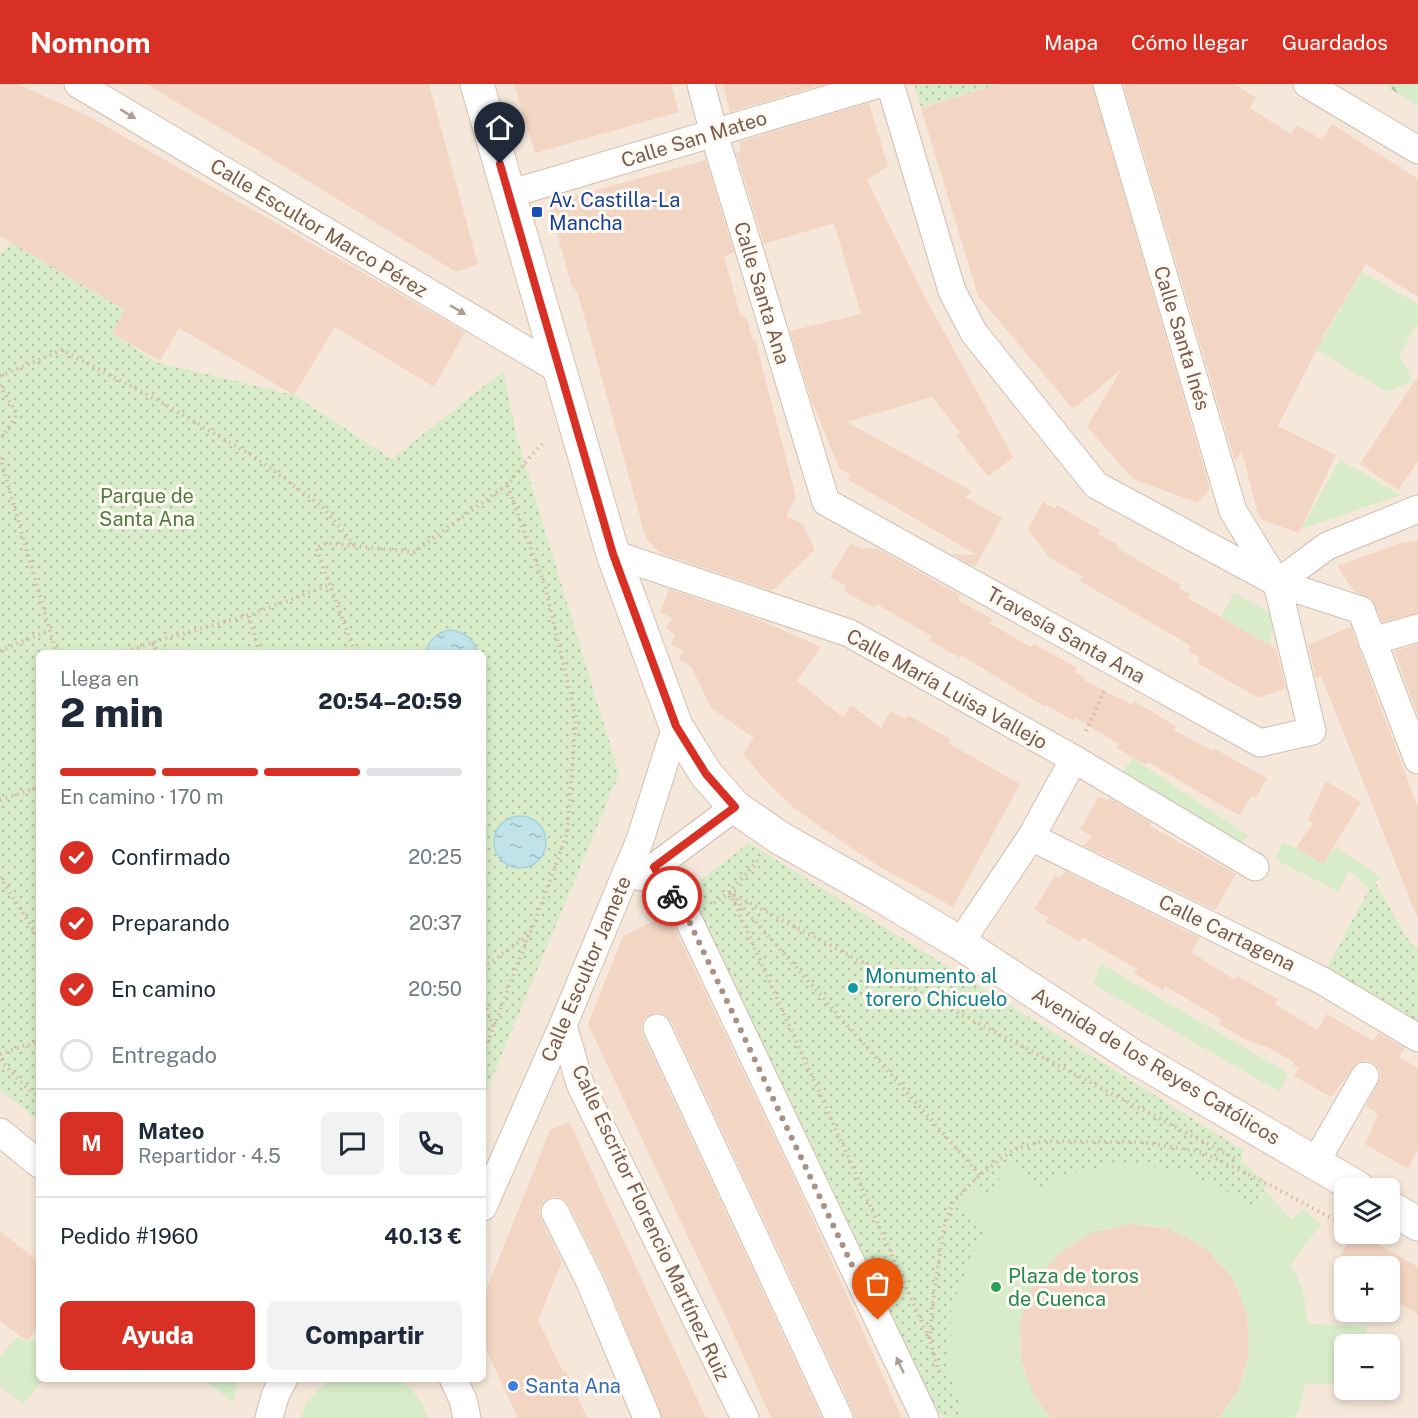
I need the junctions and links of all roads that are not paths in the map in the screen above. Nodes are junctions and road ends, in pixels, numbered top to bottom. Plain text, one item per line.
1 (78, 84) edge
2 (477, 84) edge
3 (701, 84) edge
4 (879, 84) edge
5 (890, 84) edge
6 (1107, 84) edge
7 (1307, 84) edge
8 (714, 134) junction
9 (1418, 150) edge
10 (509, 194) junction
11 (561, 371) junction
12 (826, 502) joint
13 (1418, 509) edge
14 (613, 554) junction
15 (1277, 583) junction
16 (1418, 628) edge
17 (1372, 641) junction
18 (676, 726) junction
19 (1312, 731) joint
20 (1418, 758) edge
21 (1074, 759) junction
22 (735, 807) junction
23 (1031, 837) junction
24 (654, 867) junction
25 (1255, 867) dead end
26 (616, 896) junction
27 (960, 944) junction
28 (563, 1025) junction
29 (657, 1028) dead end
30 (1418, 1038) edge
31 (1365, 1076) dead end
32 (0, 1132) edge
33 (36, 1162) edge
34 (1315, 1163) junction
35 (1341, 1178) edge
36 (486, 1201) edge
37 (555, 1212) dead end
38 (455, 1382) edge
39 (467, 1418) edge
40 (647, 1418) edge
41 (744, 1418) edge
42 (839, 1418) edge
43 (924, 1418) edge

1 -> 11 street, Calle Escultor Marco Pérez
2 - 10 main road, Avenida de los Reyes Católicos
3 - 8 street, Calle Santa Ana
4 - 8 street, Calle San Mateo
5 - 15 street
6 - 15 street, Calle Santa Inés
7 - 9 street
8 - 10 street, Calle San Mateo
8 - 12 street, Calle Santa Ana
10 - 11 main road, Avenida de los Reyes Católicos
11 - 14 main road, Avenida de los Reyes Católicos
12 - 19 street, Travesía Santa Ana
13 - 15 street
14 - 18 main road, Avenida de los Reyes Católicos
14 - 21 street, Calle María Luisa Vallejo
15 - 17 street
15 - 19 street, Calle Santa Inés
16 - 17 street
17 - 20 street
18 - 22 main road, Avenida de los Reyes Católicos
18 - 26 street, Calle Escultor Jamete
21 - 23 street
21 - 25 street, Calle María Luisa Vallejo
22 - 24 street
22 - 27 main road, Avenida de los Reyes Católicos
23 - 27 street
23 - 30 street, Calle Cartagena
24 - 26 street
43 -> 24 street
26 - 28 street, Calle Escultor Jamete
27 - 34 main road, Avenida de los Reyes Católicos
28 - 36 street, Calle Escultor Jamete
28 - 41 street, Calle Escritor Florencio Martínez Ruiz
29 - 42 street
31 - 34 street
32 - 33 street
34 - 35 main road, Avenida de los Reyes Católicos
37 - 40 street
38 - 39 street

